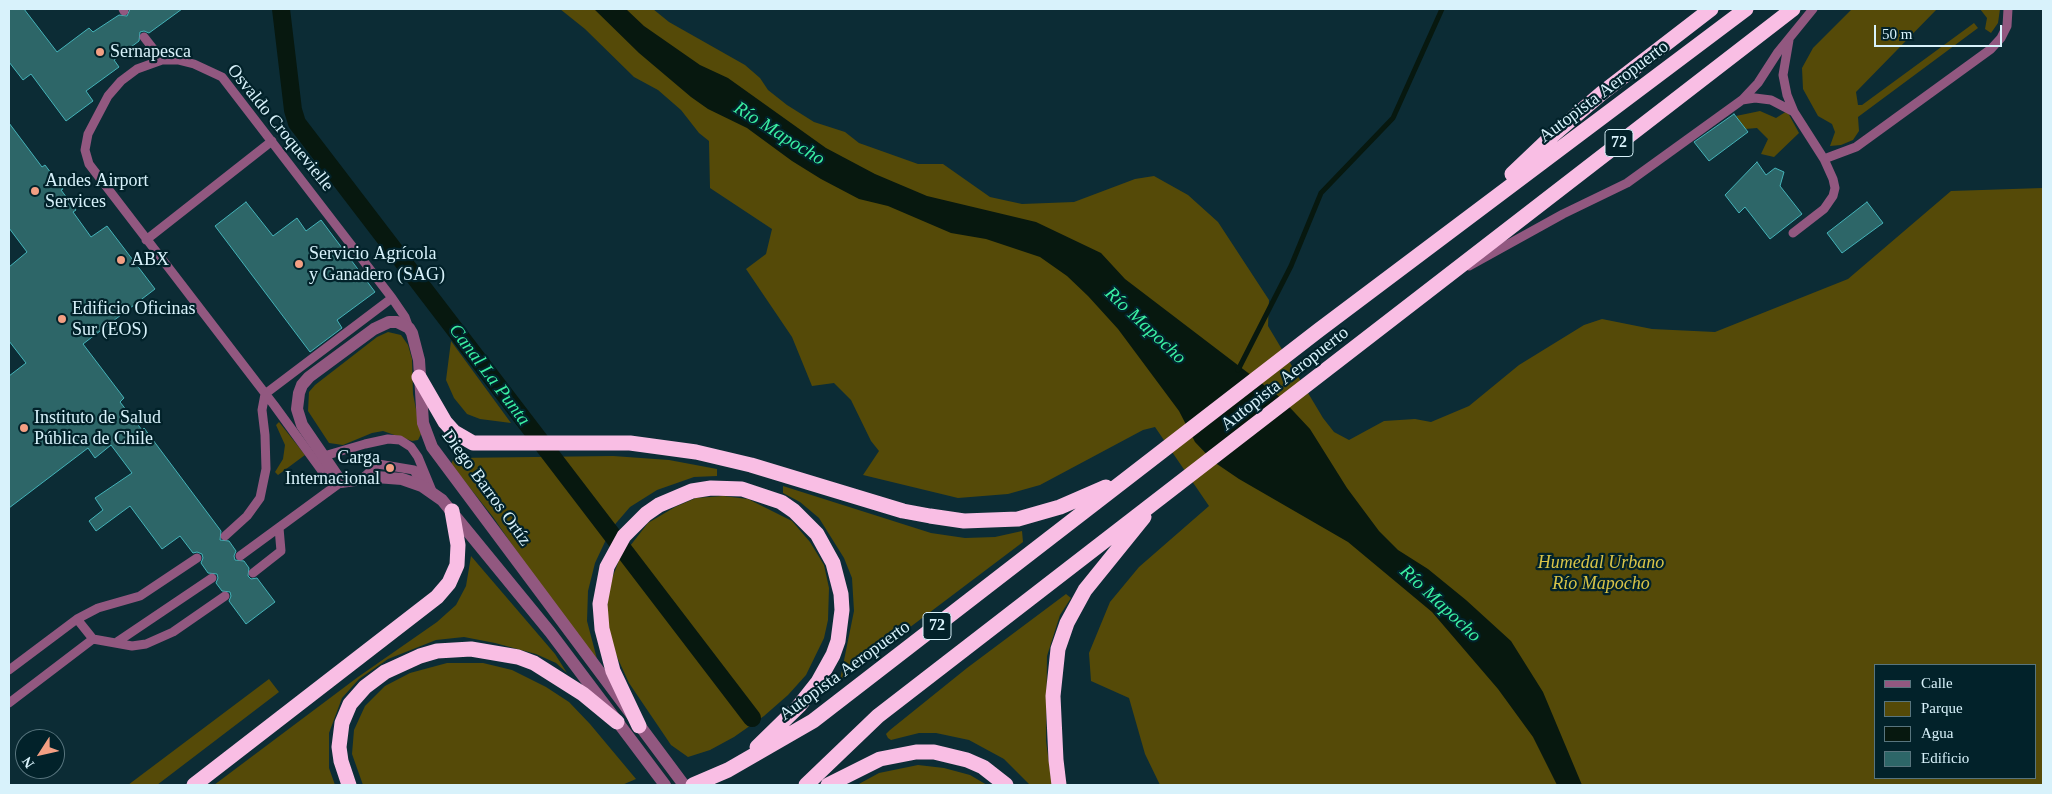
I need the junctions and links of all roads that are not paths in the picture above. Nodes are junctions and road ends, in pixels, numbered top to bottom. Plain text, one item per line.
1 (1711, 9) edge
2 (1746, 9) edge
3 (1793, 9) edge
4 (1813, 9) edge
5 (2008, 9) edge
6 (144, 37) dead end
7 (1790, 37) junction
8 (162, 60) junction
9 (1742, 100) junction
10 (1794, 112) junction
11 (272, 141) junction
12 (1824, 159) junction
13 (1483, 205) junction
14 (1792, 233) dead end
15 (146, 240) junction
16 (1446, 277) junction
17 (392, 298) junction
18 (409, 328) junction
19 (419, 377) junction
20 (265, 394) junction
21 (324, 456) junction
22 (1126, 478) junction
23 (341, 482) junction
24 (427, 488) junction
25 (1156, 502) junction
26 (452, 511) junction
27 (279, 528) junction
28 (225, 536) dead end
29 (240, 556) dead end
30 (197, 558) dead end
31 (253, 573) dead end
32 (212, 578) dead end
33 (225, 596) dead end
34 (77, 618) junction
35 (93, 639) junction
36 (117, 642) junction
37 (9, 670) edge
38 (9, 703) edge
39 (617, 722) junction
40 (639, 726) junction
41 (742, 762) junction
42 (194, 785) edge
43 (349, 785) edge
44 (665, 785) edge
45 (684, 785) edge
46 (693, 785) edge
47 (806, 785) edge
48 (828, 785) edge
49 (1006, 785) edge
50 (1059, 785) edge

1 - 13 highway, Autopista Aeropuerto
2 - 13 highway, Autopista Aeropuerto / 72
3 - 16 highway, Autopista Aeropuerto / 72
4 - 7 lane
5 - 12 lane
6 - 8 lane
7 - 9 lane
7 - 10 lane
8 - 11 lane, Osvaldo Croquevielle
8 - 15 lane, Osvaldo Croquevielle
9 - 10 lane
9 - 16 lane
10 - 12 lane
11 - 15 lane
11 - 17 lane, Osvaldo Croquevielle
12 - 14 lane
13 - 22 highway, Autopista Aeropuerto / 72
15 - 20 lane, Osvaldo Croquevielle
16 - 25 highway, Autopista Aeropuerto / 72
17 - 18 lane, Osvaldo Croquevielle
17 - 20 lane
18 - 19 street, Diego Barros Ortíz
18 - 21 street
19 - 22 highway
19 - 40 street, Diego Barros Ortíz
20 - 23 lane, Osvaldo Croquevielle
20 - 28 lane
21 - 23 street
21 - 24 lane
22 - 41 highway, Autopista Aeropuerto / 72
23 - 24 street
23 - 27 lane
24 - 26 street
25 - 47 highway, Autopista Aeropuerto / 72
25 - 50 highway
26 - 39 street
26 - 42 highway
27 - 29 lane
27 - 31 lane
30 - 34 lane
32 - 36 lane
33 - 36 lane
34 - 35 lane
34 - 37 lane
35 - 36 lane
35 - 38 lane
39 - 43 highway
39 - 44 street
40 - 41 highway
40 - 45 street, Diego Barros Ortíz
41 - 46 highway, Autopista Aeropuerto / 72
48 - 49 highway

